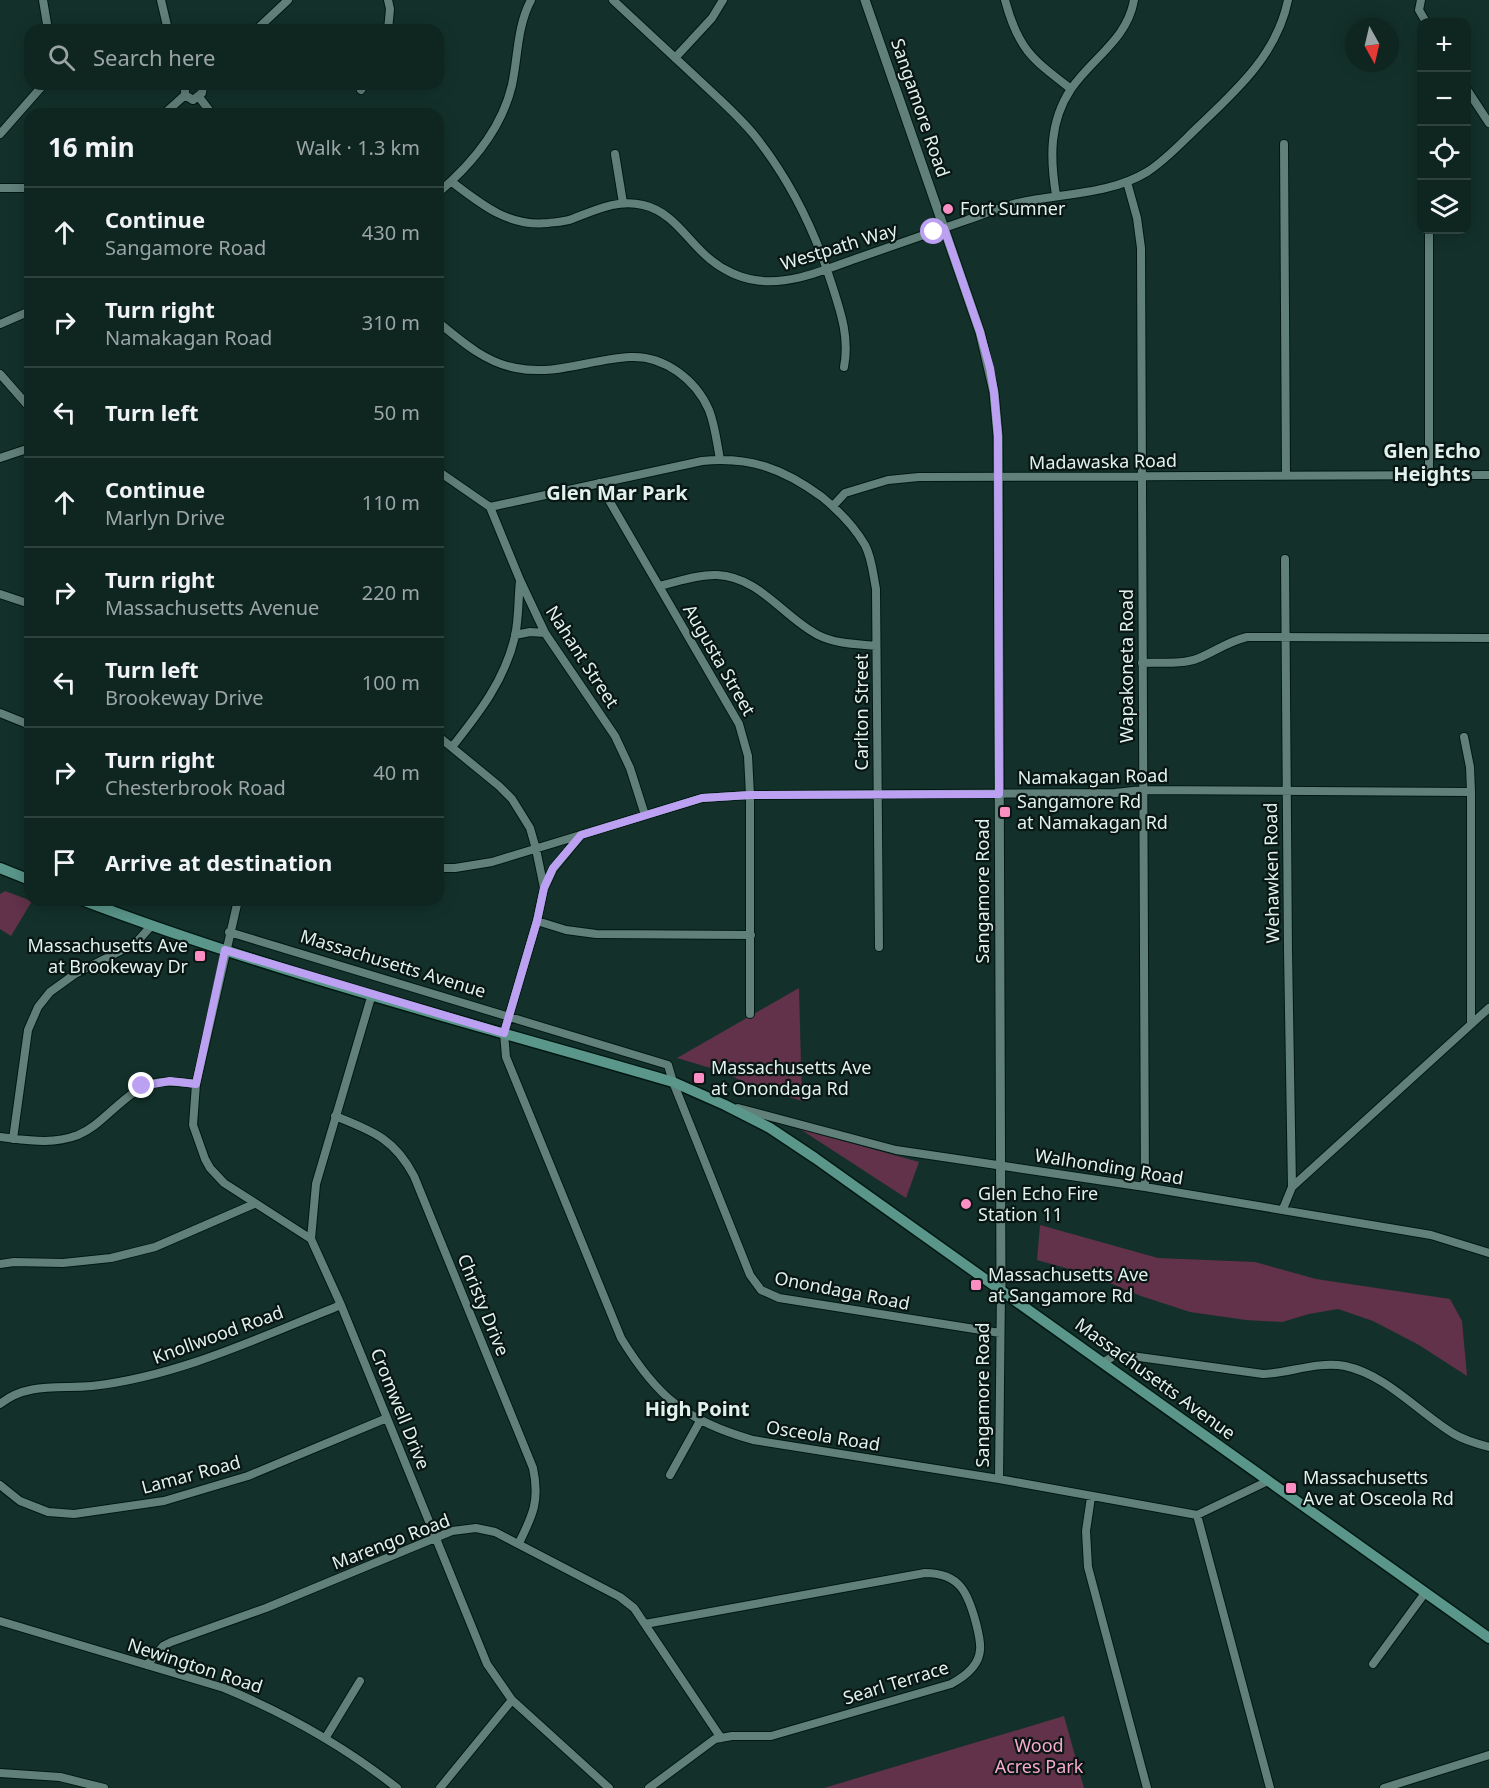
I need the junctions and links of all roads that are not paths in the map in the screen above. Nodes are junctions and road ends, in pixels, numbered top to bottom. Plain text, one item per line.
1 (43, 0) edge
2 (161, 0) edge
3 (288, 0) edge
4 (388, 0) edge
5 (531, 0) edge
6 (613, 0) edge
7 (723, 0) edge
8 (865, 0) edge
9 (1005, 0) edge
10 (1134, 0) edge
11 (1288, 0) edge
12 (1420, 0) edge
13 (1424, 18) edge
14 (47, 24) edge
15 (167, 24) edge
16 (262, 24) edge
17 (389, 24) edge
18 (675, 58) junction
19 (1071, 89) junction
20 (38, 90) edge
21 (185, 90) edge
22 (202, 90) edge
23 (1471, 94) edge
24 (185, 95) junction
25 (199, 97) junction
26 (171, 108) edge
27 (207, 108) edge
28 (1489, 123) edge
29 (1, 130) edge
30 (1284, 144) dead end
31 (615, 154) dead end
32 (452, 182) junction
33 (1128, 182) junction
34 (0, 188) edge
35 (24, 188) edge
36 (444, 188) edge
37 (1056, 195) junction
38 (623, 203) junction
39 (944, 228) junction
40 (1429, 234) edge
41 (827, 269) junction
42 (24, 314) edge
43 (0, 324) edge
44 (444, 327) edge
45 (844, 367) dead end
46 (0, 374) edge
47 (24, 401) edge
48 (24, 450) edge
49 (0, 458) edge
50 (720, 459) junction
51 (1429, 474) junction
52 (444, 475) edge
53 (1286, 475) junction
54 (1489, 475) edge
55 (1142, 476) junction
56 (997, 478) junction
57 (599, 483) junction
58 (833, 506) junction
59 (490, 507) junction
60 (1285, 559) dead end
61 (520, 580) junction
62 (659, 586) junction
63 (0, 594) edge
64 (24, 602) edge
65 (545, 633) junction
66 (515, 635) junction
67 (1285, 638) junction
68 (1489, 638) edge
69 (876, 646) junction
70 (1142, 663) junction
71 (0, 713) edge
72 (24, 723) edge
73 (1464, 737) dead end
74 (444, 741) edge
75 (452, 747) junction
76 (1142, 790) junction
77 (1286, 791) junction
78 (1471, 792) junction
79 (999, 794) junction
80 (750, 795) junction
81 (877, 795) junction
82 (645, 814) junction
83 (581, 835) junction
84 (536, 849) junction
85 (0, 868) edge
86 (444, 868) edge
87 (24, 878) edge
88 (544, 888) junction
89 (98, 906) edge
90 (236, 906) edge
91 (537, 921) junction
92 (151, 926) junction
93 (230, 932) junction
94 (751, 934) junction
95 (879, 947) dead end
96 (225, 950) junction
97 (372, 994) junction
98 (1489, 1008) edge
99 (750, 1014) dead end
100 (509, 1016) junction
101 (1471, 1024) junction
102 (504, 1033) junction
103 (673, 1082) junction
104 (196, 1084) junction
105 (725, 1105) junction
106 (335, 1116) junction
107 (0, 1137) edge
108 (14, 1138) junction
109 (1001, 1166) junction
110 (1145, 1187) junction
111 (1292, 1187) junction
112 (255, 1204) junction
113 (1283, 1209) junction
114 (311, 1239) junction
115 (1489, 1253) edge
116 (0, 1264) edge
117 (1000, 1288) junction
118 (340, 1305) junction
119 (1000, 1333) junction
120 (1104, 1362) junction
121 (0, 1404) edge
122 (387, 1418) junction
123 (700, 1421) junction
124 (1489, 1447) edge
125 (670, 1475) dead end
126 (999, 1479) junction
127 (1268, 1481) junction
128 (0, 1485) edge
129 (1091, 1497) junction
130 (1197, 1515) junction
131 (436, 1538) junction
132 (519, 1543) junction
133 (1425, 1593) junction
134 (0, 1621) edge
135 (645, 1624) junction
136 (1489, 1638) edge
137 (1373, 1664) dead end
138 (147, 1665) junction
139 (360, 1681) dead end
140 (512, 1700) junction
141 (326, 1737) junction
142 (721, 1738) junction
143 (1489, 1755) edge
144 (0, 1773) edge
145 (104, 1788) edge
146 (397, 1788) edge
147 (440, 1788) edge
148 (609, 1788) edge
149 (650, 1788) edge
150 (1147, 1788) edge
151 (1270, 1788) edge
152 (1384, 1788) edge

1 - 14 street
2 - 15 street
3 - 16 street
4 - 17 street
5 - 32 street
6 - 18 street
7 - 18 street
8 - 39 street, Sangamore Road
9 - 19 street
10 - 19 street
11 - 33 street, Westpath Way
12 - 13 street
18 - 41 street
19 - 37 street
20 - 29 street
21 - 24 street
22 - 25 street
23 - 28 street
24 - 25 street
24 - 26 street
25 - 27 street
30 - 53 street
31 - 38 street
32 - 36 street
32 - 38 street, Westpath Way
33 - 37 street, Westpath Way
33 - 55 street, Wapakoneta Road
34 - 35 street
37 - 39 street, Westpath Way
38 - 41 street, Westpath Way
39 - 41 street, Westpath Way
39 - 56 street, Sangamore Road
40 - 51 street
41 - 45 street
42 - 43 street
44 - 50 street
46 - 47 street
48 - 49 street
50 - 57 street
50 - 58 street
51 - 53 street, Madawaska Road
51 - 54 street, Madawaska Road
52 - 59 street
53 - 55 street, Madawaska Road
55 - 56 street, Madawaska Road
55 - 70 street, Wapakoneta Road
56 - 58 street, Madawaska Road
56 - 79 street, Sangamore Road
57 - 59 street
57 - 62 street, Augusta Street
58 - 69 street, Carlton Street
59 - 61 street, Nahant Street
60 - 67 street, Wehawken Road
61 - 65 street, Nahant Street
61 - 66 street
62 - 69 street
62 - 80 street, Augusta Street
63 - 64 street
65 - 66 street
65 - 82 street, Nahant Street
66 - 75 street
67 - 68 street
67 - 70 street
67 - 77 street, Wehawken Road
69 - 81 street, Carlton Street
70 - 76 street, Wapakoneta Road
71 - 72 street
73 - 78 street
74 - 75 street
75 - 84 street
76 - 77 street, Namakagan Road
76 - 79 street, Namakagan Road
76 - 110 street, Wapakoneta Road
77 - 78 street, Namakagan Road
77 - 111 street, Wehawken Road
78 - 101 street
79 - 81 street, Namakagan Road
79 - 109 street, Sangamore Road
80 - 81 street, Namakagan Road
80 - 82 street, Namakagan Road
80 - 94 street, Augusta Street
81 - 95 street, Carlton Street
82 - 83 street, Namakagan Road
83 - 84 street, Namakagan Road
83 - 88 street
84 - 86 street, Namakagan Road
84 - 88 street
85 - 87 main road
88 - 91 street
89 - 92 main road, Massachusetts Avenue
90 - 93 street
91 - 94 street
91 - 100 street
92 - 96 main road, Massachusetts Avenue
92 - 108 street
93 - 96 street
93 - 100 street, Massachusetts Avenue
94 - 99 street, Augusta Street
96 - 97 main road, Massachusetts Avenue
96 - 104 street
97 - 102 main road, Massachusetts Avenue
97 - 106 street, Cromwell Drive
98 - 101 street
100 - 102 street
100 - 103 street, Massachusetts Avenue
101 - 111 street
102 - 103 main road, Massachusetts Avenue
102 - 123 street, Osceola Road
103 - 105 main road, Massachusetts Avenue
103 - 119 street, Onondaga Road
104 - 108 street
104 - 112 street
105 - 109 street, Walhonding Road
105 - 117 main road, Massachusetts Avenue
106 - 114 street, Cromwell Drive
106 - 132 street, Christy Drive
107 - 108 street
109 - 110 street, Walhonding Road
109 - 117 street, Sangamore Road
110 - 113 street, Walhonding Road
111 - 113 street
112 - 114 street
112 - 116 street
113 - 115 street, Walhonding Road
114 - 118 street, Cromwell Drive
117 - 119 street, Sangamore Road
117 - 120 main road, Massachusetts Avenue
118 - 121 street, Knollwood Road
118 - 122 street, Cromwell Drive
119 - 126 street, Sangamore Road
120 - 124 street
120 - 127 main road, Massachusetts Avenue
122 - 128 street, Lamar Road
122 - 131 street, Cromwell Drive
123 - 125 street
123 - 126 street, Osceola Road
126 - 129 street, Osceola Road
127 - 130 street
127 - 133 main road, Massachusetts Avenue
129 - 130 street, Osceola Road
129 - 150 street
130 - 151 street
131 - 132 street, Marengo Road
131 - 138 street, Marengo Road
131 - 140 street, Cromwell Drive
132 - 135 street, Marengo Road
133 - 136 main road, Massachusetts Avenue
133 - 137 street
134 - 138 street, Newington Road
135 - 142 street, Marengo Road
135 - 142 street, Searl Terrace
138 - 141 street, Newington Road
139 - 141 street
140 - 147 street
140 - 148 street, Cromwell Drive
141 - 146 street, Newington Road
142 - 149 street, Searl Terrace
143 - 152 street
144 - 145 street

